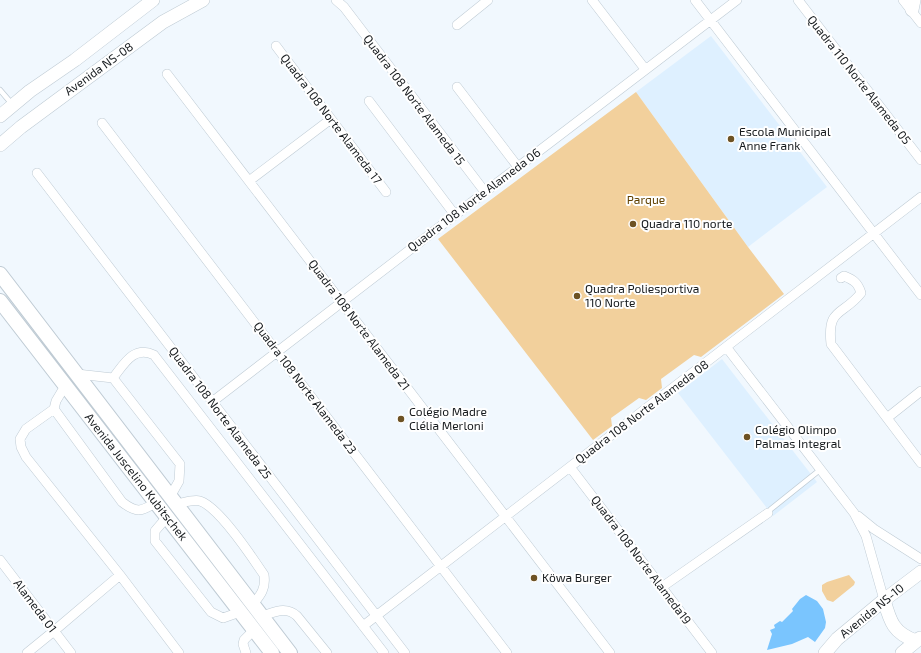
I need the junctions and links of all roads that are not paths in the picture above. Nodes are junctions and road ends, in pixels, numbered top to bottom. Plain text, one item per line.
1 (153, 0) edge
2 (203, 0) edge
3 (336, 0) edge
4 (488, 0) edge
5 (592, 0) edge
6 (695, 0) edge
7 (737, 0) edge
8 (798, 0) edge
9 (907, 2) edge
10 (342, 4) edge
11 (710, 20) junction
12 (921, 23) edge
13 (457, 25) dead end
14 (276, 46) dead end
15 (645, 70) junction
16 (167, 74) dead end
17 (457, 87) dead end
18 (0, 90) edge
19 (369, 101) dead end
20 (13, 105) junction
21 (0, 116) edge
22 (331, 119) junction
23 (102, 123) dead end
24 (0, 145) edge
25 (921, 160) edge
26 (518, 167) junction
27 (36, 173) dead end
28 (249, 181) junction
29 (386, 192) dead end
30 (485, 192) junction
31 (921, 198) edge
32 (455, 215) junction
33 (874, 233) junction
34 (0, 274) edge
35 (841, 278) dead end
36 (921, 295) edge
37 (0, 302) edge
38 (342, 302) junction
39 (168, 344) junction
40 (727, 348) junction
41 (277, 352) junction
42 (154, 355) junction
43 (77, 374) junction
44 (113, 378) junction
45 (65, 386) junction
46 (921, 392) edge
47 (212, 402) junction
48 (54, 409) junction
49 (887, 418) junction
50 (921, 463) edge
51 (570, 467) junction
52 (821, 469) junction
53 (173, 501) junction
54 (156, 502) junction
55 (769, 511) joint
56 (854, 513) junction
57 (167, 516) junction
58 (506, 516) junction
59 (921, 559) edge
60 (0, 560) edge
61 (441, 566) junction
62 (921, 572) edge
63 (120, 575) junction
64 (662, 587) junction
65 (884, 600) junction
66 (253, 604) junction
67 (240, 612) junction
68 (262, 616) junction
69 (376, 616) junction
70 (363, 626) junction
71 (254, 630) junction
72 (54, 631) junction
73 (919, 641) edge
74 (26, 653) edge
75 (71, 653) edge
76 (179, 653) edge
77 (246, 653) edge
78 (272, 653) edge
79 (290, 653) edge
80 (327, 653) edge
81 (384, 653) edge
82 (404, 653) edge
83 (507, 653) edge
84 (610, 653) edge
85 (712, 653) edge
86 (825, 653) edge
87 (902, 653) edge

1 - 20 street, Avenida NS-08
2 - 24 street, Avenida NS-08
3 - 10 street, Quadra 108 Norte Alameda 15
4 - 13 street
5 - 15 street
6 - 11 street
7 - 11 street, Quadra 108 Norte Alameda 06
8 - 25 street, Quadra 110 Norte Alameda 05
9 - 12 street
10 - 30 street, Quadra 108 Norte Alameda 15
11 - 15 street, Quadra 108 Norte Alameda 06
11 - 33 street
14 - 22 street, Quadra 108 Norte Alameda 17
15 - 26 street, Quadra 108 Norte Alameda 06
16 - 28 street, Quadra 108 Norte Alameda 21
17 - 26 street
18 - 20 lane
19 - 32 street
20 - 21 street, Avenida NS-08
22 - 28 street
22 - 29 street, Quadra 108 Norte Alameda 17
23 - 41 street, Quadra 108 Norte Alameda 23
26 - 30 street, Quadra 108 Norte Alameda 06
27 - 39 street, Quadra 108 Norte Alameda 25
28 - 38 street, Quadra 108 Norte Alameda 21
30 - 32 street, Quadra 108 Norte Alameda 06
31 - 33 street, Quadra 108 Norte Alameda 08
32 - 38 street, Quadra 108 Norte Alameda 06
33 - 36 street
33 - 40 street, Quadra 108 Norte Alameda 08
34 - 43 main road, Avenida Juscelino Kubitschek
35 - 49 street
37 - 45 main road, Avenida Juscelino Kubitschek
38 - 41 street, Quadra 108 Norte Alameda 06
38 - 58 street, Quadra 108 Norte Alameda 21
39 - 42 street
39 - 47 street, Quadra 108 Norte Alameda 25
40 - 51 street, Quadra 108 Norte Alameda 08
40 - 52 street
41 - 47 street, Quadra 108 Norte Alameda 06
41 - 61 street, Quadra 108 Norte Alameda 23
42 - 44 street
42 - 70 street
43 - 44 street
43 - 53 main road, Avenida Juscelino Kubitschek
44 - 53 street
45 - 48 street
45 - 54 main road, Avenida Juscelino Kubitschek
46 - 49 street
47 - 69 street, Quadra 108 Norte Alameda 25
48 - 54 street
48 - 63 street
49 - 50 street
51 - 58 street, Quadra 108 Norte Alameda 08
51 - 64 street, Quadra 108 Norte Alameda19
52 - 55 lane
52 - 56 street
53 - 66 main road, Avenida Juscelino Kubitschek
53 - 66 street
54 - 57 main road, Avenida Juscelino Kubitschek
55 - 64 street
56 - 59 street
56 - 65 street
57 - 67 main road, Avenida Juscelino Kubitschek
57 - 67 street
58 - 61 street, Quadra 108 Norte Alameda 08
58 - 84 street, Quadra 108 Norte Alameda 21
60 - 72 street, Alameda 01
61 - 69 street, Quadra 108 Norte Alameda 08
61 - 83 street, Quadra 108 Norte Alameda 23
62 - 65 street, Avenida NS-10
63 - 72 street
63 - 76 street
64 - 85 street, Quadra 108 Norte Alameda19
65 - 73 street
65 - 86 street, Avenida NS-10
66 - 68 main road, Avenida Juscelino Kubitschek
67 - 71 main road, Avenida Juscelino Kubitschek
68 - 79 main road, Avenida Juscelino Kubitschek
68 - 80 street
69 - 70 street, Quadra 108 Norte Alameda 08
69 - 82 street, Quadra 108 Norte Alameda 25
70 - 81 street
71 - 77 street
71 - 78 main road, Avenida Juscelino Kubitschek
72 - 74 street
72 - 75 street, Alameda 01
73 - 87 street

